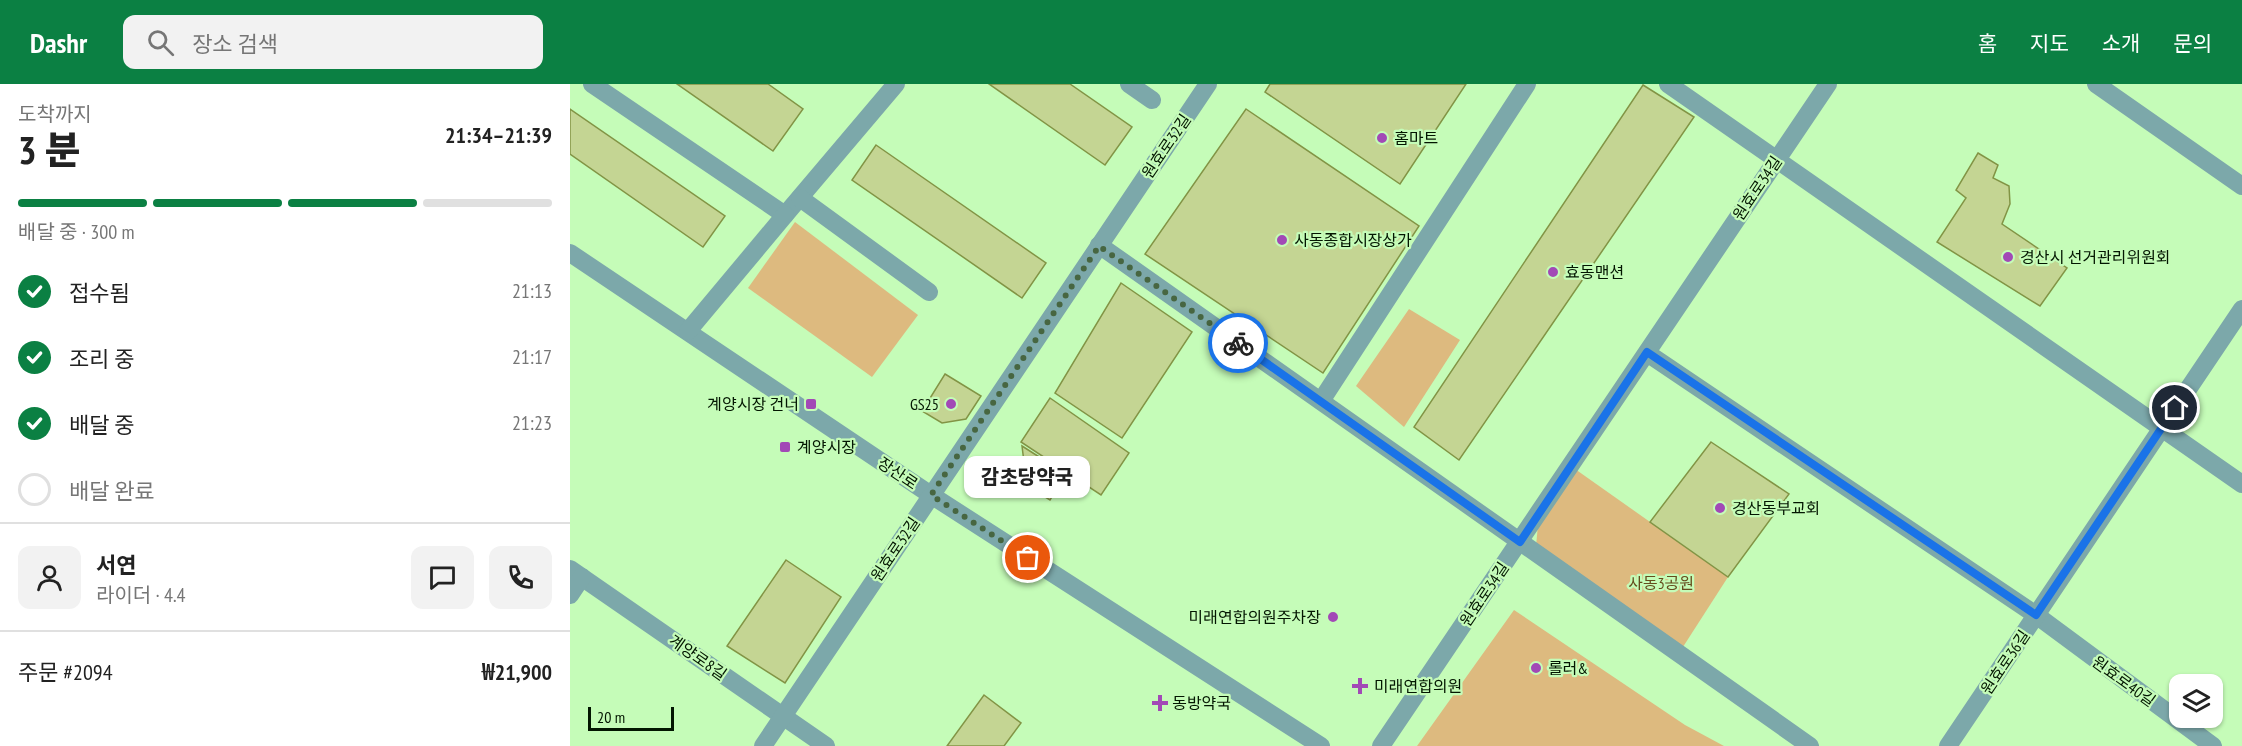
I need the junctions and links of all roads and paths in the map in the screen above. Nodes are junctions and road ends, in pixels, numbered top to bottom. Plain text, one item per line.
1 (592, 84) edge
2 (896, 84) edge
3 (1128, 84) edge
4 (1208, 84) edge
5 (1527, 84) edge
6 (1668, 84) edge
7 (1828, 84) edge
8 (2096, 84) edge
9 (1152, 100) dead end
10 (1777, 160) junction
11 (2242, 186) edge
12 (800, 198) junction
13 (786, 215) junction
14 (1099, 246) junction
15 (570, 253) edge
16 (929, 292) dead end
17 (2242, 309) edge
18 (688, 331) junction
19 (1647, 352) junction
20 (1321, 401) junction
21 (2162, 428) junction
22 (2242, 484) edge
23 (931, 495) junction
24 (1520, 542) junction
25 (576, 573) edge
26 (570, 595) edge
27 (2036, 615) junction
28 (783, 716) junction
29 (763, 746) edge
30 (826, 746) edge
31 (1321, 746) edge
32 (1381, 746) edge
33 (1810, 746) edge
34 (1948, 746) edge
35 (2213, 746) edge

1 - 13 street
2 - 12 street
3 - 9 street
4 - 14 street, 원효로32길
5 - 20 street
6 - 10 street
7 - 10 street, 원효로34길
8 - 11 street
10 - 19 street, 원효로34길
10 - 21 street
12 - 13 street
12 - 16 street
13 - 18 street
14 - 20 street
14 - 23 street, 원효로32길
15 - 18 street, 장산로
17 - 21 street, 원효로36길
18 - 23 street, 장산로
19 - 24 street, 원효로34길
19 - 27 street
20 - 24 street
21 - 22 street
21 - 27 street, 원효로36길
23 - 28 street, 원효로32길
23 - 31 street, 장산로
24 - 32 street, 원효로34길
24 - 33 street
25 - 26 street
25 - 28 street, 계양로8길
27 - 34 street, 원효로36길
27 - 35 street, 원효로40길
28 - 29 street, 원효로32길
28 - 30 street, 계양로8길

